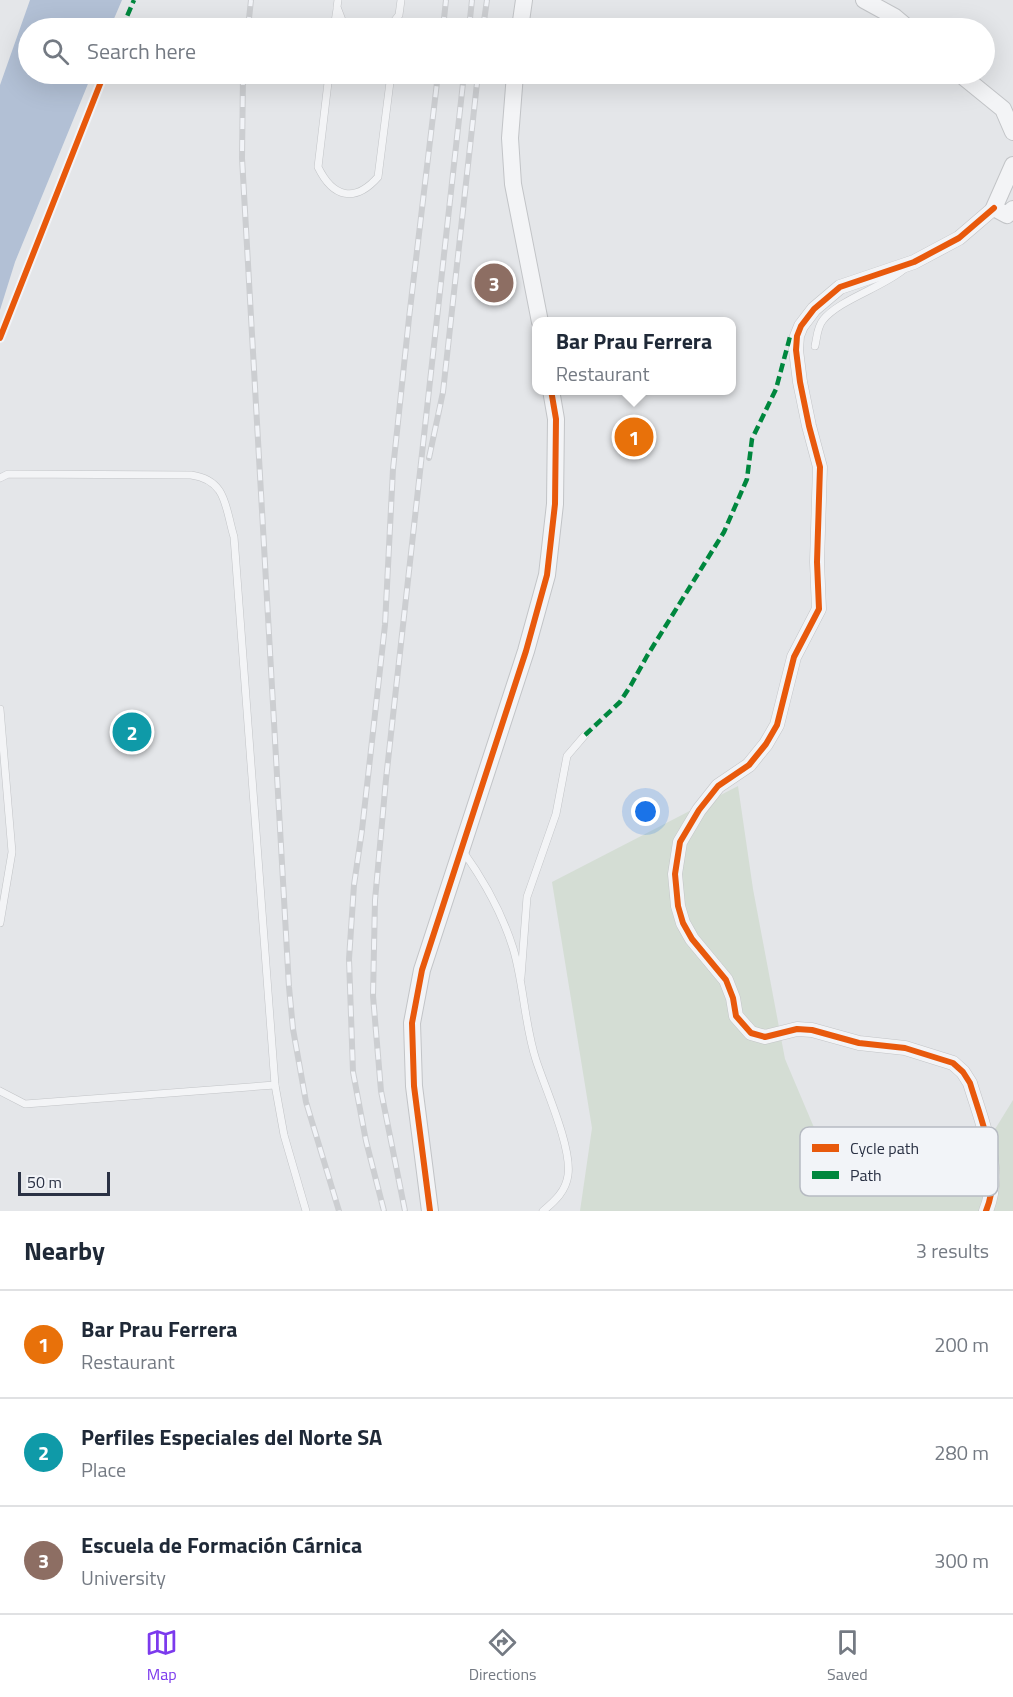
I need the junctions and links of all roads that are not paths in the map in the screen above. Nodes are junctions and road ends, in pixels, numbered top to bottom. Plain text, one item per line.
1 (401, 0) edge
2 (524, 0) edge
3 (864, 0) edge
4 (337, 3) edge
5 (335, 18) edge
6 (342, 18) edge
7 (397, 18) edge
8 (521, 18) edge
9 (895, 18) edge
10 (328, 84) edge
11 (390, 84) edge
12 (514, 84) edge
13 (972, 84) edge
14 (1013, 132) edge
15 (1013, 165) edge
16 (994, 208) junction
17 (1013, 209) edge
18 (908, 264) junction
19 (539, 317) edge
20 (815, 346) dead end
21 (552, 395) edge
22 (0, 478) edge
23 (0, 709) edge
24 (585, 735) dead end
25 (460, 848) junction
26 (0, 923) edge
27 (520, 985) junction
28 (275, 1086) junction
29 (0, 1091) edge
30 (982, 1127) edge
31 (990, 1196) edge
32 (306, 1211) edge
33 (430, 1211) edge
34 (543, 1211) edge
35 (986, 1211) edge

1 - 7 lane
2 - 8 street
3 - 9 street
4 - 5 lane
4 - 6 lane
10 - 11 lane
12 - 19 street
13 - 14 street
15 - 16 street
16 - 17 street
16 - 18 street
18 - 20 lane
18 - 30 street
21 - 25 street
22 - 28 lane
23 - 26 lane
24 - 27 lane
25 - 27 lane
25 - 33 street
27 - 34 lane
28 - 29 lane
28 - 32 lane
31 - 35 street

